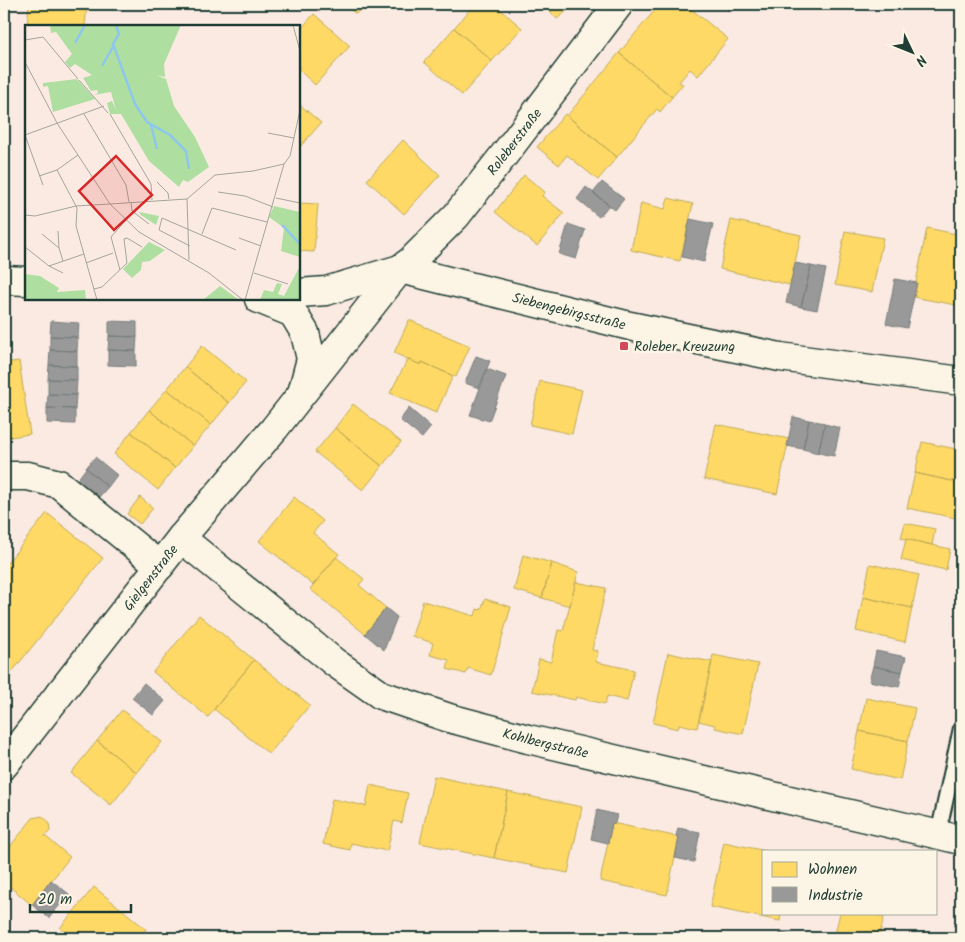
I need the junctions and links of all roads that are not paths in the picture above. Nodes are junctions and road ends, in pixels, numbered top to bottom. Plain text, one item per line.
1 (619, 4) edge
2 (400, 269) junction
3 (4, 280) edge
4 (25, 282) edge
5 (300, 293) edge
6 (261, 300) edge
7 (961, 381) edge
8 (302, 394) junction
9 (4, 476) edge
10 (181, 538) junction
11 (160, 566) junction
12 (961, 728) edge
13 (4, 765) edge
14 (950, 837) edge

1 - 2 street, Roleberstraße
2 - 5 street
2 - 7 street, Siebengebirgsstraße
2 - 8 street, Gielgenstraße
3 - 4 street
6 - 8 street, Gielgenstraße
8 - 10 street, Gielgenstraße
9 - 11 street
10 - 11 street, Gielgenstraße
10 - 14 street, Kohlbergstraße
11 - 13 street, Gielgenstraße
12 - 14 lane

